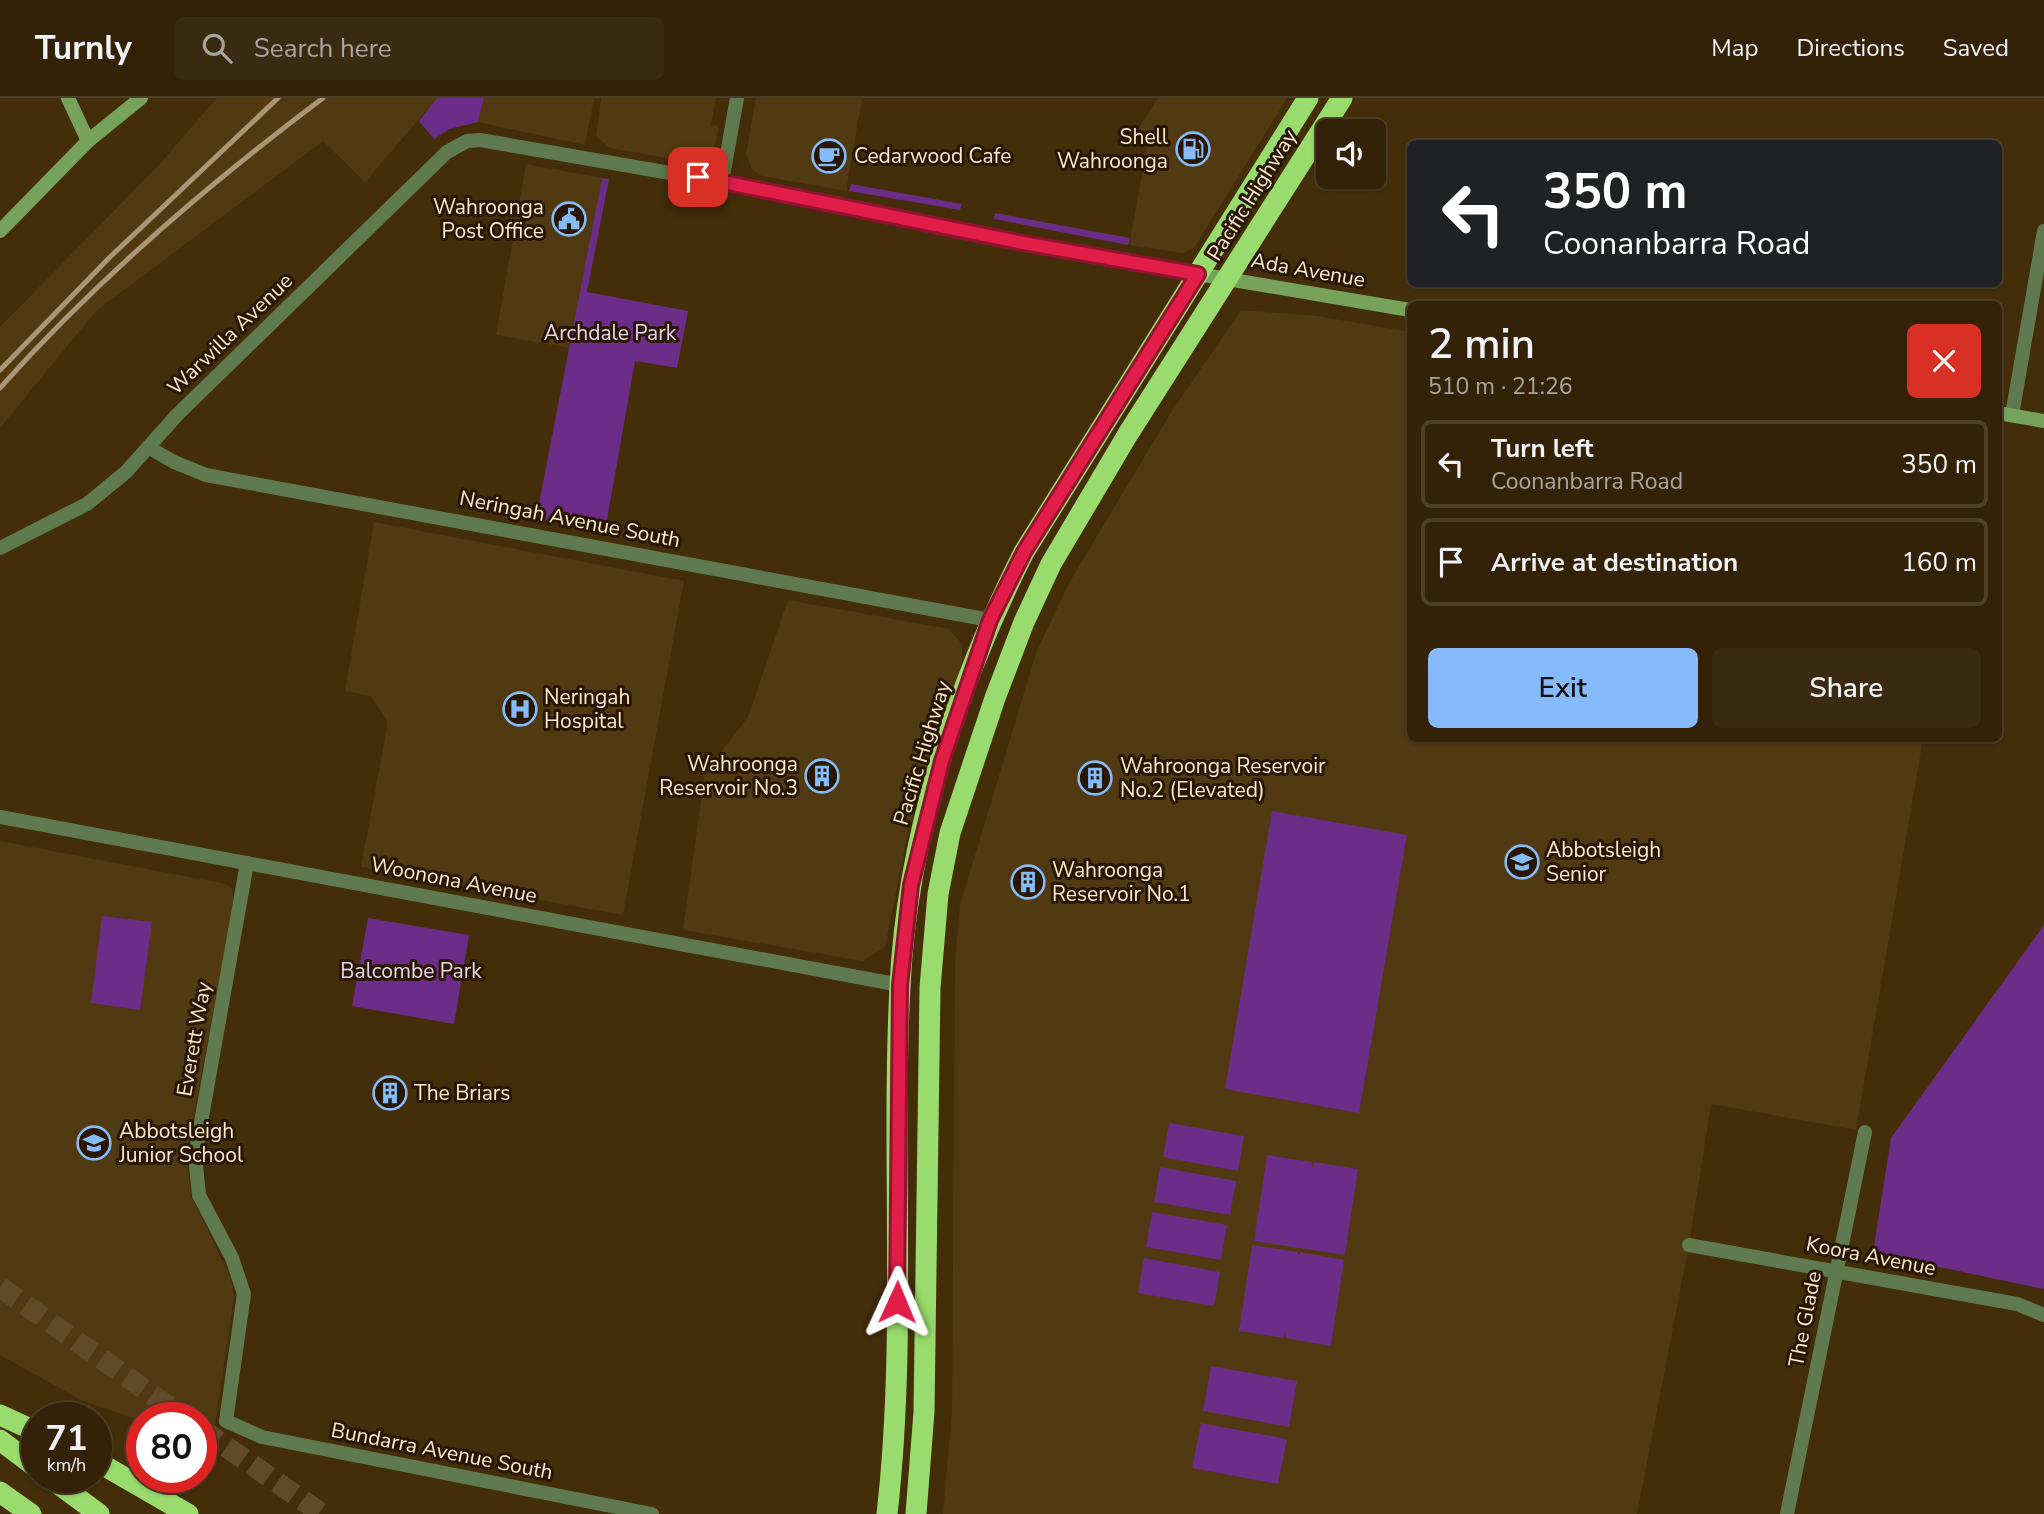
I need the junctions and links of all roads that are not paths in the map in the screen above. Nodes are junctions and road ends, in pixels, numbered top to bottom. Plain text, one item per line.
1 (68, 98) edge
2 (141, 98) edge
3 (737, 98) edge
4 (1308, 98) edge
5 (1342, 98) edge
6 (88, 141) junction
7 (723, 182) junction
8 (2044, 230) edge
9 (0, 231) edge
10 (1198, 274) junction
11 (1229, 278) junction
12 (1407, 309) edge
13 (2005, 414) edge
14 (2044, 421) edge
15 (148, 447) junction
16 (0, 548) edge
17 (990, 620) junction
18 (0, 817) edge
19 (247, 863) junction
20 (900, 985) junction
21 (1865, 1132) dead end
22 (1689, 1245) dead end
23 (1837, 1269) junction
24 (2044, 1315) edge
25 (0, 1415) edge
26 (226, 1421) joint
27 (21, 1425) edge
28 (0, 1440) edge
29 (21, 1456) edge
30 (112, 1470) edge
31 (0, 1492) edge
32 (71, 1493) edge
33 (32, 1514) edge
34 (99, 1514) edge
35 (188, 1514) edge
36 (652, 1514) edge
37 (887, 1514) edge
38 (916, 1514) edge
39 (1787, 1514) edge

1 - 6 street
2 - 6 street
3 - 7 street
4 - 10 highway, Pacific Highway
5 - 11 highway, Pacific Highway
6 - 9 street
7 - 10 street
7 - 15 street, Warwilla Avenue
8 - 13 street
10 - 11 street, Ada Avenue
10 - 17 highway, Pacific Highway
11 - 12 street, Ada Avenue
11 - 38 highway, Pacific Highway
13 - 14 street
15 - 16 street, Warwilla Avenue
15 - 17 street, Neringah Avenue South
17 - 20 highway, Pacific Highway
18 - 19 street, Woonona Avenue
19 - 20 street, Woonona Avenue
19 - 26 street, Everett Way
20 - 37 highway, Pacific Highway
21 - 23 street, The Glade
22 - 23 street, Koora Avenue
23 - 24 street, Koora Avenue
23 - 39 street, The Glade
25 - 27 highway
26 - 36 street, Bundarra Avenue South
28 - 29 highway
30 - 35 highway
31 - 33 highway
32 - 34 highway

